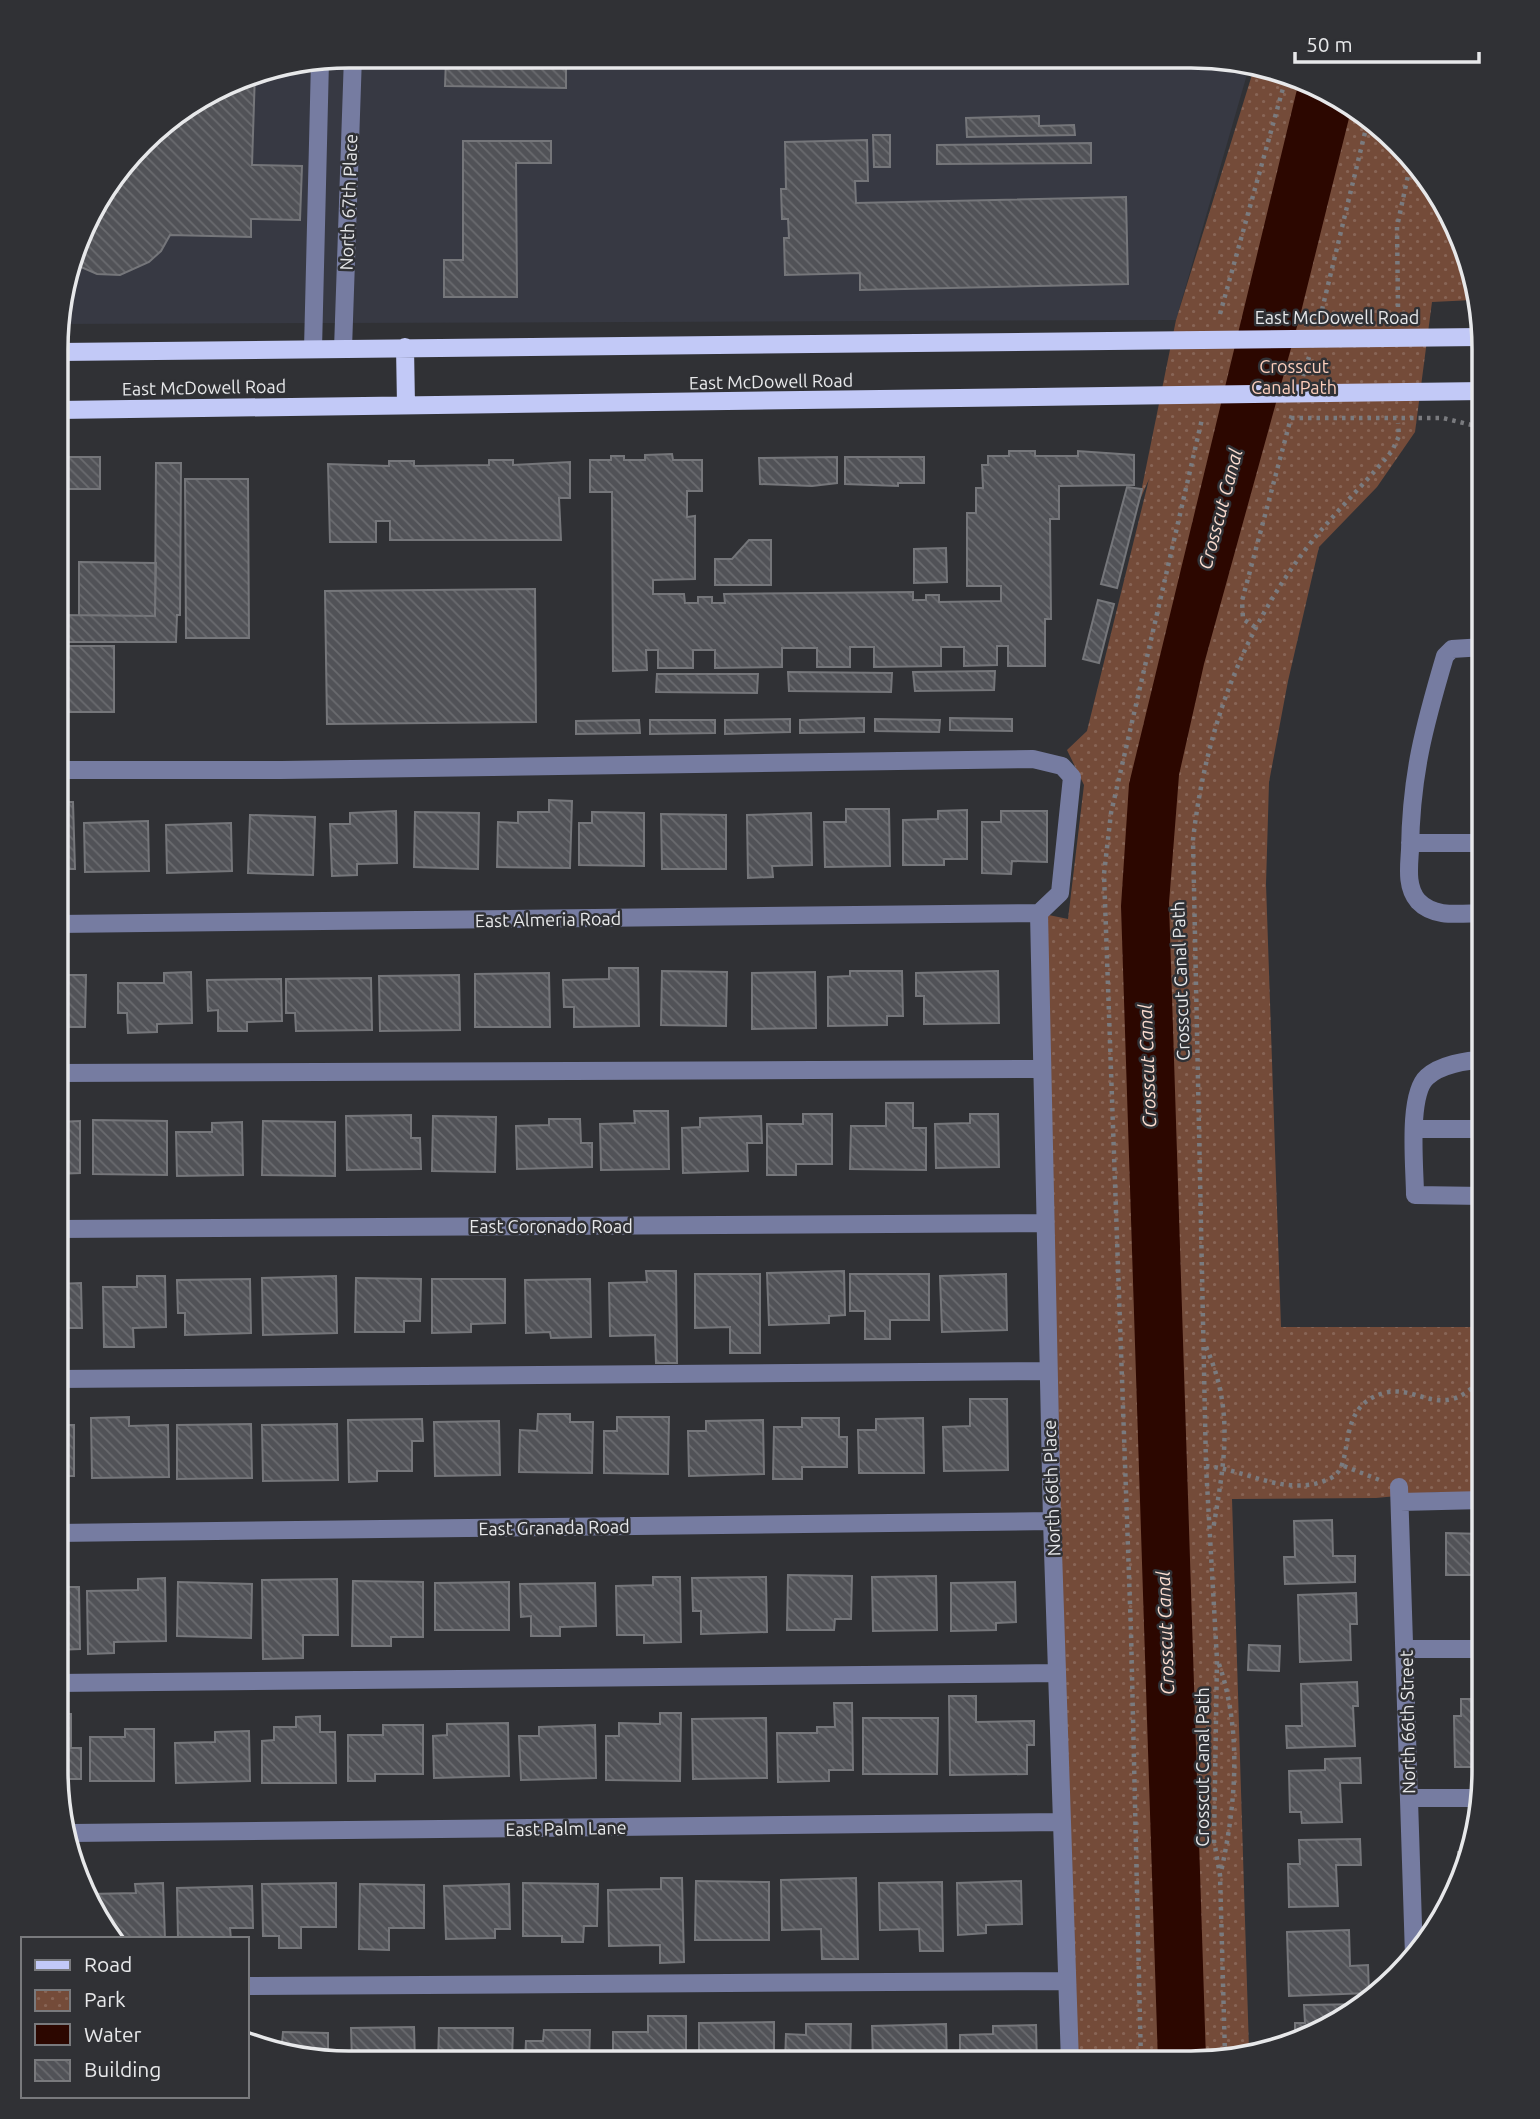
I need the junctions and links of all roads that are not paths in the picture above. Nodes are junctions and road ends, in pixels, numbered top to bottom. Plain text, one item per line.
1 (353, 68) edge
2 (320, 70) edge
3 (1471, 337) edge
4 (405, 347) junction
5 (313, 349) junction
6 (343, 349) junction
7 (68, 352) edge
8 (1472, 391) edge
9 (405, 405) junction
10 (68, 410) edge
11 (1472, 648) edge
12 (68, 770) edge
13 (1472, 843) edge
14 (1410, 844) junction
15 (1039, 913) junction
16 (1472, 913) edge
17 (68, 924) edge
18 (1472, 1062) edge
19 (1042, 1069) junction
20 (68, 1073) edge
21 (1415, 1129) junction
22 (1472, 1129) edge
23 (1472, 1196) edge
24 (1045, 1223) junction
25 (68, 1228) edge
26 (1048, 1371) junction
27 (68, 1379) edge
28 (1472, 1499) edge
29 (1052, 1521) junction
30 (68, 1533) edge
31 (1406, 1649) junction
32 (1472, 1649) edge
33 (1057, 1673) junction
34 (68, 1684) edge
35 (1409, 1798) junction
36 (1470, 1798) edge
37 (1062, 1822) junction
38 (76, 1833) edge
39 (1414, 1942) edge
40 (1067, 1981) junction
41 (248, 1986) edge
42 (1070, 2051) edge

1 - 6 street, North 67th Place
2 - 5 street, North 67th Place
3 - 4 main road, East McDowell Road
4 - 6 main road, East McDowell Road
4 - 9 main road
5 - 6 main road, East McDowell Road
5 - 7 main road, East McDowell Road
8 - 9 main road, East McDowell Road
9 - 10 main road, East McDowell Road
11 - 14 street
12 - 15 street
13 - 14 street
14 - 16 street
15 - 17 street, East Almeria Road
15 - 19 street, North 66th Place
18 - 21 street
19 - 20 street
19 - 24 street, North 66th Place
21 - 22 street
21 - 23 street
24 - 25 street, East Coronado Road
24 - 26 street, North 66th Place
26 - 27 street
26 - 29 street, North 66th Place
28 - 31 street, North 66th Street
29 - 30 street, East Granada Road
29 - 33 street, North 66th Place
31 - 32 street
31 - 35 street, North 66th Street
33 - 34 street
33 - 37 street, North 66th Place
35 - 36 street
35 - 39 street, North 66th Street
37 - 38 street, East Palm Lane
37 - 40 street, North 66th Place
40 - 41 street
40 - 42 street, North 66th Place

